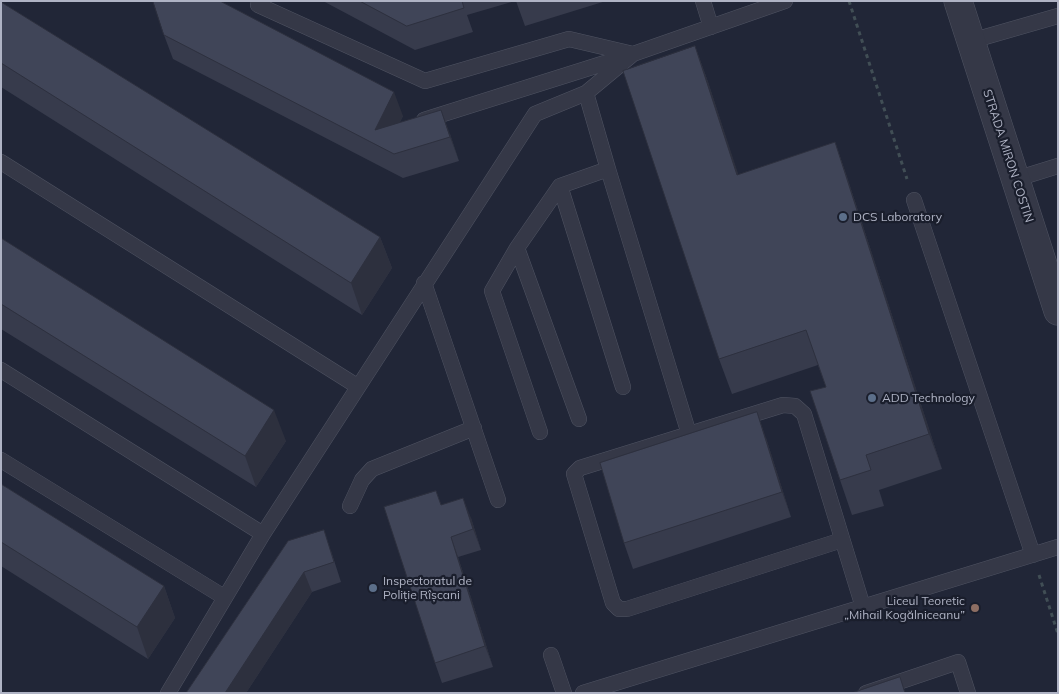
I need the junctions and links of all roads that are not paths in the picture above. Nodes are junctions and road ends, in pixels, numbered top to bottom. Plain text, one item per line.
1 (703, 1) edge
2 (785, 1) edge
3 (958, 1) edge
4 (258, 4) dead end
5 (1058, 16) edge
6 (711, 27) junction
7 (971, 42) junction
8 (633, 54) junction
9 (586, 93) junction
10 (408, 125) edge
11 (1, 162) edge
12 (1058, 166) edge
13 (608, 169) junction
14 (1016, 179) junction
15 (560, 186) junction
16 (914, 200) road end
17 (517, 248) junction
18 (424, 283) junction
19 (1058, 311) edge
20 (1, 370) edge
21 (357, 386) junction
22 (623, 387) dead end
23 (579, 419) dead end
24 (474, 428) junction
25 (540, 432) dead end
26 (689, 434) junction
27 (1, 460) edge
28 (498, 500) dead end
29 (350, 506) dead end
30 (262, 534) junction
31 (842, 540) junction
32 (1058, 547) edge
33 (1033, 555) junction
34 (224, 597) junction
35 (863, 607) junction
36 (551, 655) dead end
37 (168, 693) edge
38 (564, 693) edge
39 (583, 693) edge
40 (866, 693) edge
41 (968, 693) edge

1 - 6 lane
2 - 6 lane
3 - 7 street, STRADA MIRON COSTIN
4 - 8 lane
5 - 7 lane
6 - 8 lane
7 - 14 street, STRADA MIRON COSTIN
8 - 9 lane
8 - 10 lane
9 - 13 lane
9 - 18 lane
11 - 21 lane
12 - 14 lane
13 - 15 lane
13 - 26 lane
14 - 19 street, STRADA MIRON COSTIN
15 - 17 lane
15 - 22 lane
16 - 33 lane
17 - 23 lane
17 - 25 lane
18 - 21 lane
18 - 24 lane
20 - 30 lane
21 - 30 lane
24 - 28 lane
24 - 29 lane
26 - 31 lane
26 - 31 lane
27 - 34 lane
30 - 34 lane
31 - 35 lane
32 - 33 lane
33 - 35 lane
34 - 37 lane
35 - 39 lane
36 - 38 lane
40 - 41 lane

